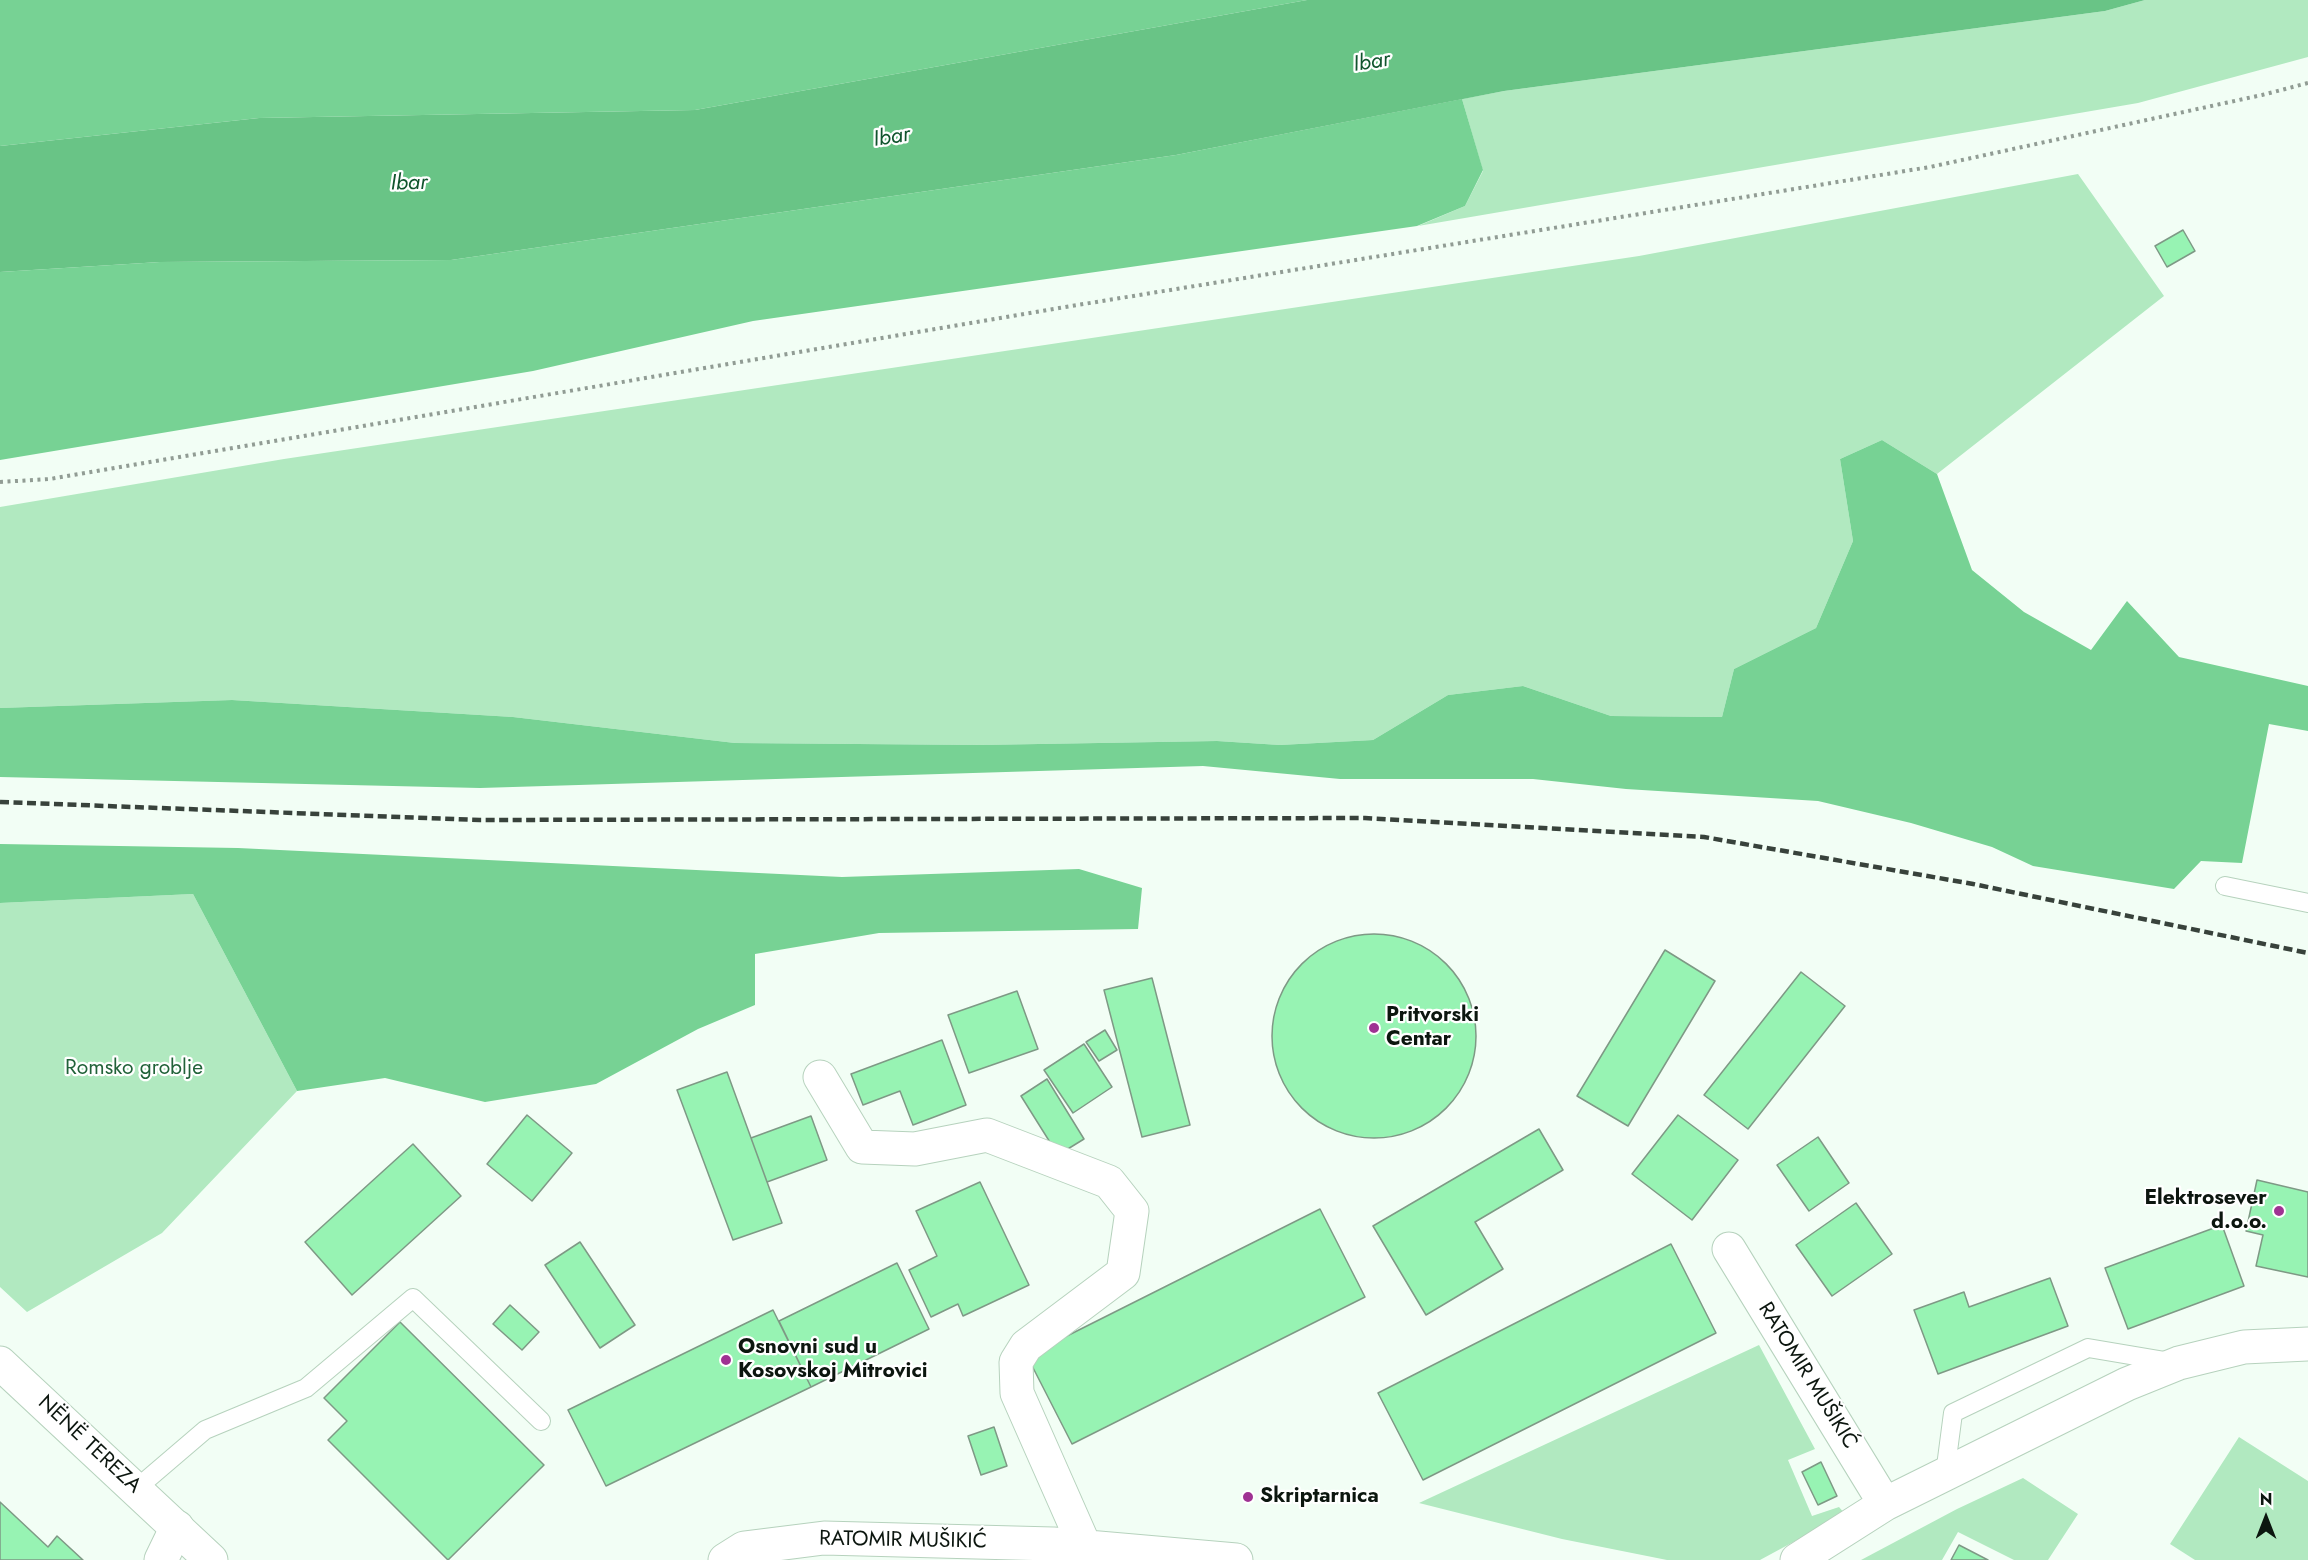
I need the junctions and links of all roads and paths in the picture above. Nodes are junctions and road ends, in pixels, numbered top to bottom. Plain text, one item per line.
1 (2308, 83) edge
2 (0, 482) edge
3 (2225, 886) dead end
4 (2308, 903) edge
5 (820, 1077) dead end
6 (1729, 1249) dead end
7 (2308, 1344) edge
8 (2178, 1363) junction
9 (0, 1364) edge
10 (541, 1421) dead end
11 (1946, 1474) junction
12 (135, 1489) junction
13 (1885, 1504) junction
14 (177, 1527) junction
15 (1084, 1553) edge
16 (161, 1560) edge
17 (211, 1560) edge
18 (725, 1560) edge
19 (1236, 1560) edge
20 (1797, 1560) edge

1 - 2 path
3 - 4 lane
5 - 15 street
6 - 13 street, RATOMIR MUŠIKIĆ
7 - 8 street
8 - 11 street
8 - 11 lane
9 - 12 street, NËNË TEREZA
10 - 12 lane
11 - 13 street
12 - 14 street, NËNË TEREZA
13 - 20 street
14 - 16 street
14 - 17 street, NËNË TEREZA
15 - 18 street, RATOMIR MUŠIKIĆ
15 - 19 street, RATOMIR MUŠIKIĆ

